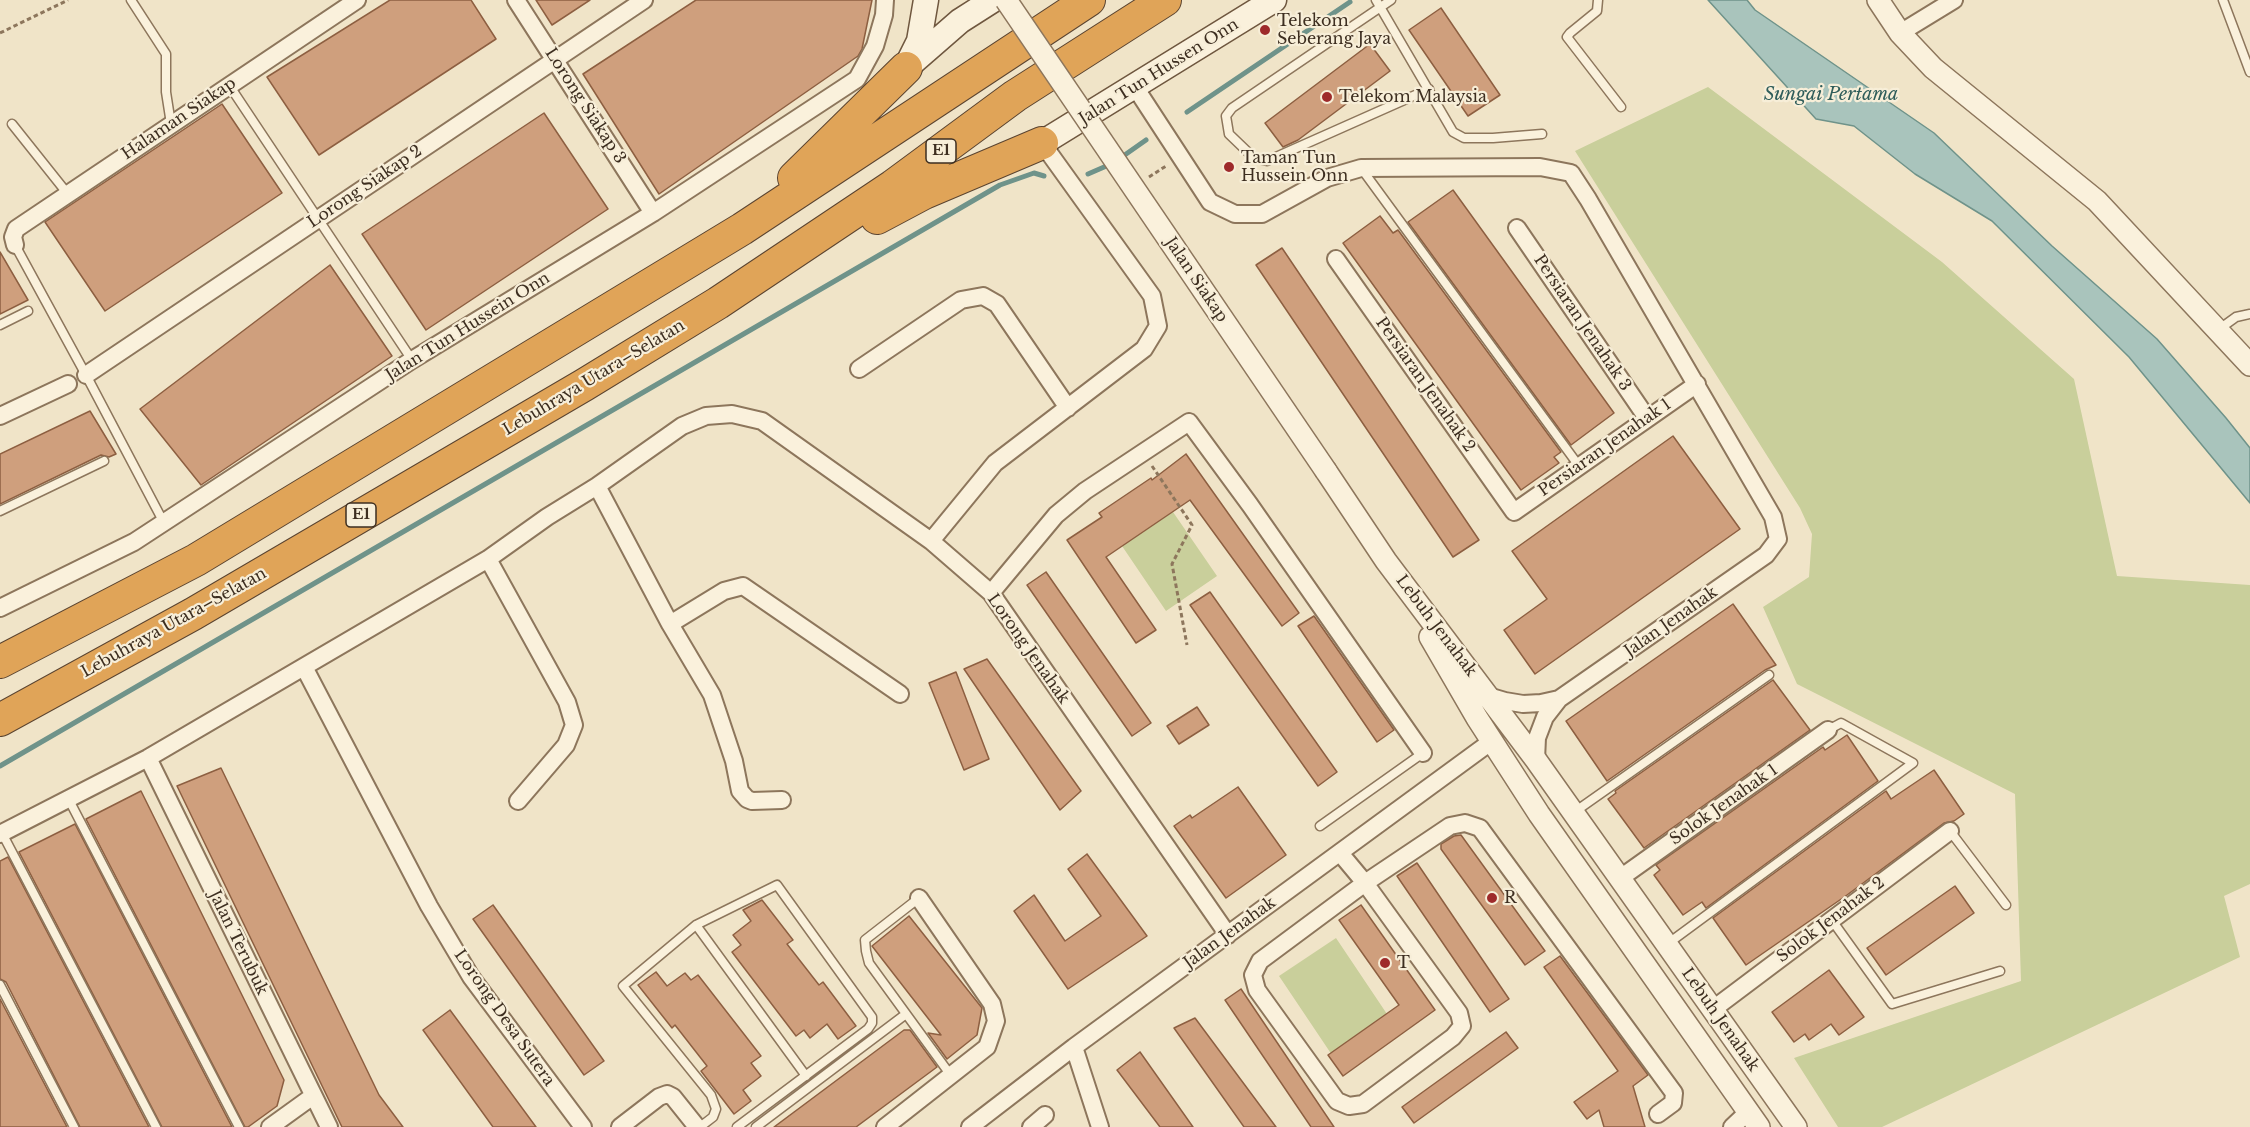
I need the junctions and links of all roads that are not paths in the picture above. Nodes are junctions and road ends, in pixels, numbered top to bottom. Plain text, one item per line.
1 (131, 0) edge
2 (357, 0) edge
3 (516, 0) edge
4 (644, 0) edge
5 (885, 0) edge
6 (926, 0) edge
7 (993, 0) edge
8 (1006, 0) edge
9 (1089, 0) edge
10 (1165, 0) edge
11 (1274, 0) edge
12 (1391, 0) edge
13 (1598, 0) edge
14 (1878, 0) edge
15 (1954, 0) edge
16 (2223, 0) edge
17 (1378, 4) edge
18 (1900, 33) junction
19 (555, 60) junction
20 (906, 68) junction
21 (2250, 72) edge
22 (229, 85) junction
23 (1135, 87) junction
24 (1429, 90) junction
25 (1621, 107) dead end
26 (12, 124) dead end
27 (171, 124) junction
28 (1542, 134) dead end
29 (1042, 143) junction
30 (1361, 168) junction
31 (67, 193) junction
32 (653, 213) junction
33 (317, 220) junction
34 (1517, 228) dead end
35 (742, 229) junction
36 (15, 245) joint
37 (1336, 258) dead end
38 (718, 303) junction
39 (28, 311) dead end
40 (2250, 314) edge
41 (0, 325) edge
42 (2217, 330) junction
43 (412, 360) junction
44 (2250, 365) edge
45 (859, 369) dead end
46 (86, 375) junction
47 (68, 384) dead end
48 (1697, 384) junction
49 (1068, 408) junction
50 (0, 416) edge
51 (1647, 418) junction
52 (104, 461) dead end
53 (1579, 466) junction
54 (597, 486) junction
55 (0, 511) edge
56 (1514, 512) joint
57 (163, 521) junction
58 (931, 541) junction
59 (488, 559) junction
60 (1386, 561) junction
61 (991, 593) junction
62 (0, 608) edge
63 (670, 624) junction
64 (0, 663) edge
65 (304, 667) junction
66 (1770, 675) dead end
67 (900, 694) dead end
68 (1488, 696) junction
69 (1559, 699) junction
70 (0, 720) edge
71 (1828, 730) joint
72 (1492, 741) junction
73 (1423, 753) joint
74 (148, 758) junction
75 (1536, 760) junction
76 (69, 800) junction
77 (782, 800) dead end
78 (519, 801) dead end
79 (1573, 813) junction
80 (1320, 826) dead end
81 (1950, 831) joint
82 (1, 834) edge
83 (1340, 853) junction
84 (1619, 879) junction
85 (1365, 884) junction
86 (919, 898) joint
87 (2006, 905) dead end
88 (1831, 920) junction
89 (696, 924) junction
90 (1228, 935) junction
91 (1666, 945) junction
92 (2000, 971) dead end
93 (0, 985) edge
94 (1712, 1010) junction
95 (906, 1014) junction
96 (1074, 1047) junction
97 (806, 1076) junction
98 (952, 1077) junction
99 (313, 1096) junction
100 (1658, 1114) dead end
101 (1045, 1115) dead end
102 (1754, 1119) edge
103 (74, 1127) edge
104 (156, 1127) edge
105 (239, 1127) edge
106 (270, 1127) edge
107 (328, 1127) edge
108 (583, 1127) edge
109 (620, 1127) edge
110 (698, 1127) edge
111 (737, 1127) edge
112 (756, 1127) edge
113 (885, 1127) edge
114 (970, 1127) edge
115 (1031, 1127) edge
116 (1100, 1127) edge
117 (1732, 1127) edge
118 (1796, 1127) edge

1 - 27 lane
2 - 22 street, Halaman Siakap
3 - 19 street, Lorong Siakap 3
4 - 19 street, Lorong Siakap 2
5 - 32 street, Jalan Tun Hussein Onn
6 - 20 main road
7 - 20 main road
8 - 60 street, Jalan Siakap, bridge
9 - 35 highway
10 - 38 highway, Lebuhraya Utara–Selatan / E1
11 - 23 main road, Jalan Tun Hussen Onn
12 - 17 lane
13 - 25 lane
14 - 18 street
15 - 18 street
16 - 21 lane
17 - 24 lane
17 - 24 lane
18 - 42 street
19 - 32 street, Lorong Siakap 3
19 - 33 street, Lorong Siakap 2
20 - 35 highway
22 - 27 street, Halaman Siakap
22 - 33 lane
23 - 29 main road, Jalan Tun Hussen Onn
23 - 30 street
24 - 28 lane
26 - 31 lane
27 - 31 street, Halaman Siakap
29 - 38 highway
29 - 49 street
30 - 48 street
30 - 53 lane
31 - 36 street, Halaman Siakap
32 - 43 street, Jalan Tun Hussein Onn
33 - 43 lane
33 - 46 street, Lorong Siakap 2
34 - 51 street, Persiaran Jenahak 3
35 - 64 highway
36 - 46 lane
37 - 56 street, Persiaran Jenahak 2
38 - 70 highway, Lebuhraya Utara–Selatan / E1
39 - 41 lane
40 - 42 lane
42 - 44 street
43 - 57 street, Jalan Tun Hussein Onn
45 - 49 street
46 - 57 lane
47 - 50 street
48 - 51 street, Persiaran Jenahak 1
48 - 69 street, Jalan Jenahak
49 - 58 street
51 - 53 street, Persiaran Jenahak 1
52 - 55 lane
53 - 56 street, Persiaran Jenahak 1
54 - 58 street, Lorong Jenahak
54 - 59 street, Lorong Jenahak
54 - 63 street
57 - 62 street, Jalan Tun Hussein Onn
58 - 61 street, Lorong Jenahak
59 - 65 street, Lorong Jenahak
59 - 78 street
60 - 68 street, Lebuh Jenahak
60 - 72 street, Lebuh Jenahak
61 - 73 street
61 - 90 street, Lorong Jenahak
63 - 67 street
63 - 77 street
65 - 74 street, Lorong Jenahak
65 - 108 street, Lorong Desa Sutera
66 - 79 lane
68 - 69 street, Jalan Jenahak
68 - 75 street, Lebuh Jenahak
69 - 75 street, Jalan Jenahak
71 - 84 street, Solok Jenahak 1
71 - 91 lane
72 - 83 street, Jalan Jenahak
72 - 102 street, Lebuh Jenahak
73 - 80 lane
74 - 76 street, Lorong Jenahak
74 - 99 street, Jalan Terubuk
75 - 79 street, Lebuh Jenahak
76 - 82 street, Lorong Jenahak
76 - 105 lane
79 - 84 street, Lebuh Jenahak
81 - 87 lane
81 - 88 street, Solok Jenahak 2
82 - 104 lane
83 - 85 street
83 - 90 street, Jalan Jenahak
84 - 91 street, Lebuh Jenahak
85 - 85 street
85 - 100 street
86 - 95 lane
86 - 98 street
88 - 92 lane
88 - 94 street, Solok Jenahak 2
89 - 97 lane
89 - 97 lane
89 - 110 lane
90 - 96 street, Jalan Jenahak
91 - 94 street, Lebuh Jenahak
93 - 103 lane
94 - 118 street, Lebuh Jenahak
95 - 98 lane
95 - 112 lane
96 - 114 street, Jalan Jenahak
96 - 116 street
97 - 111 lane
98 - 113 street
99 - 106 street
99 - 107 street, Jalan Terubuk
101 - 115 street
102 - 117 street
109 - 110 street

